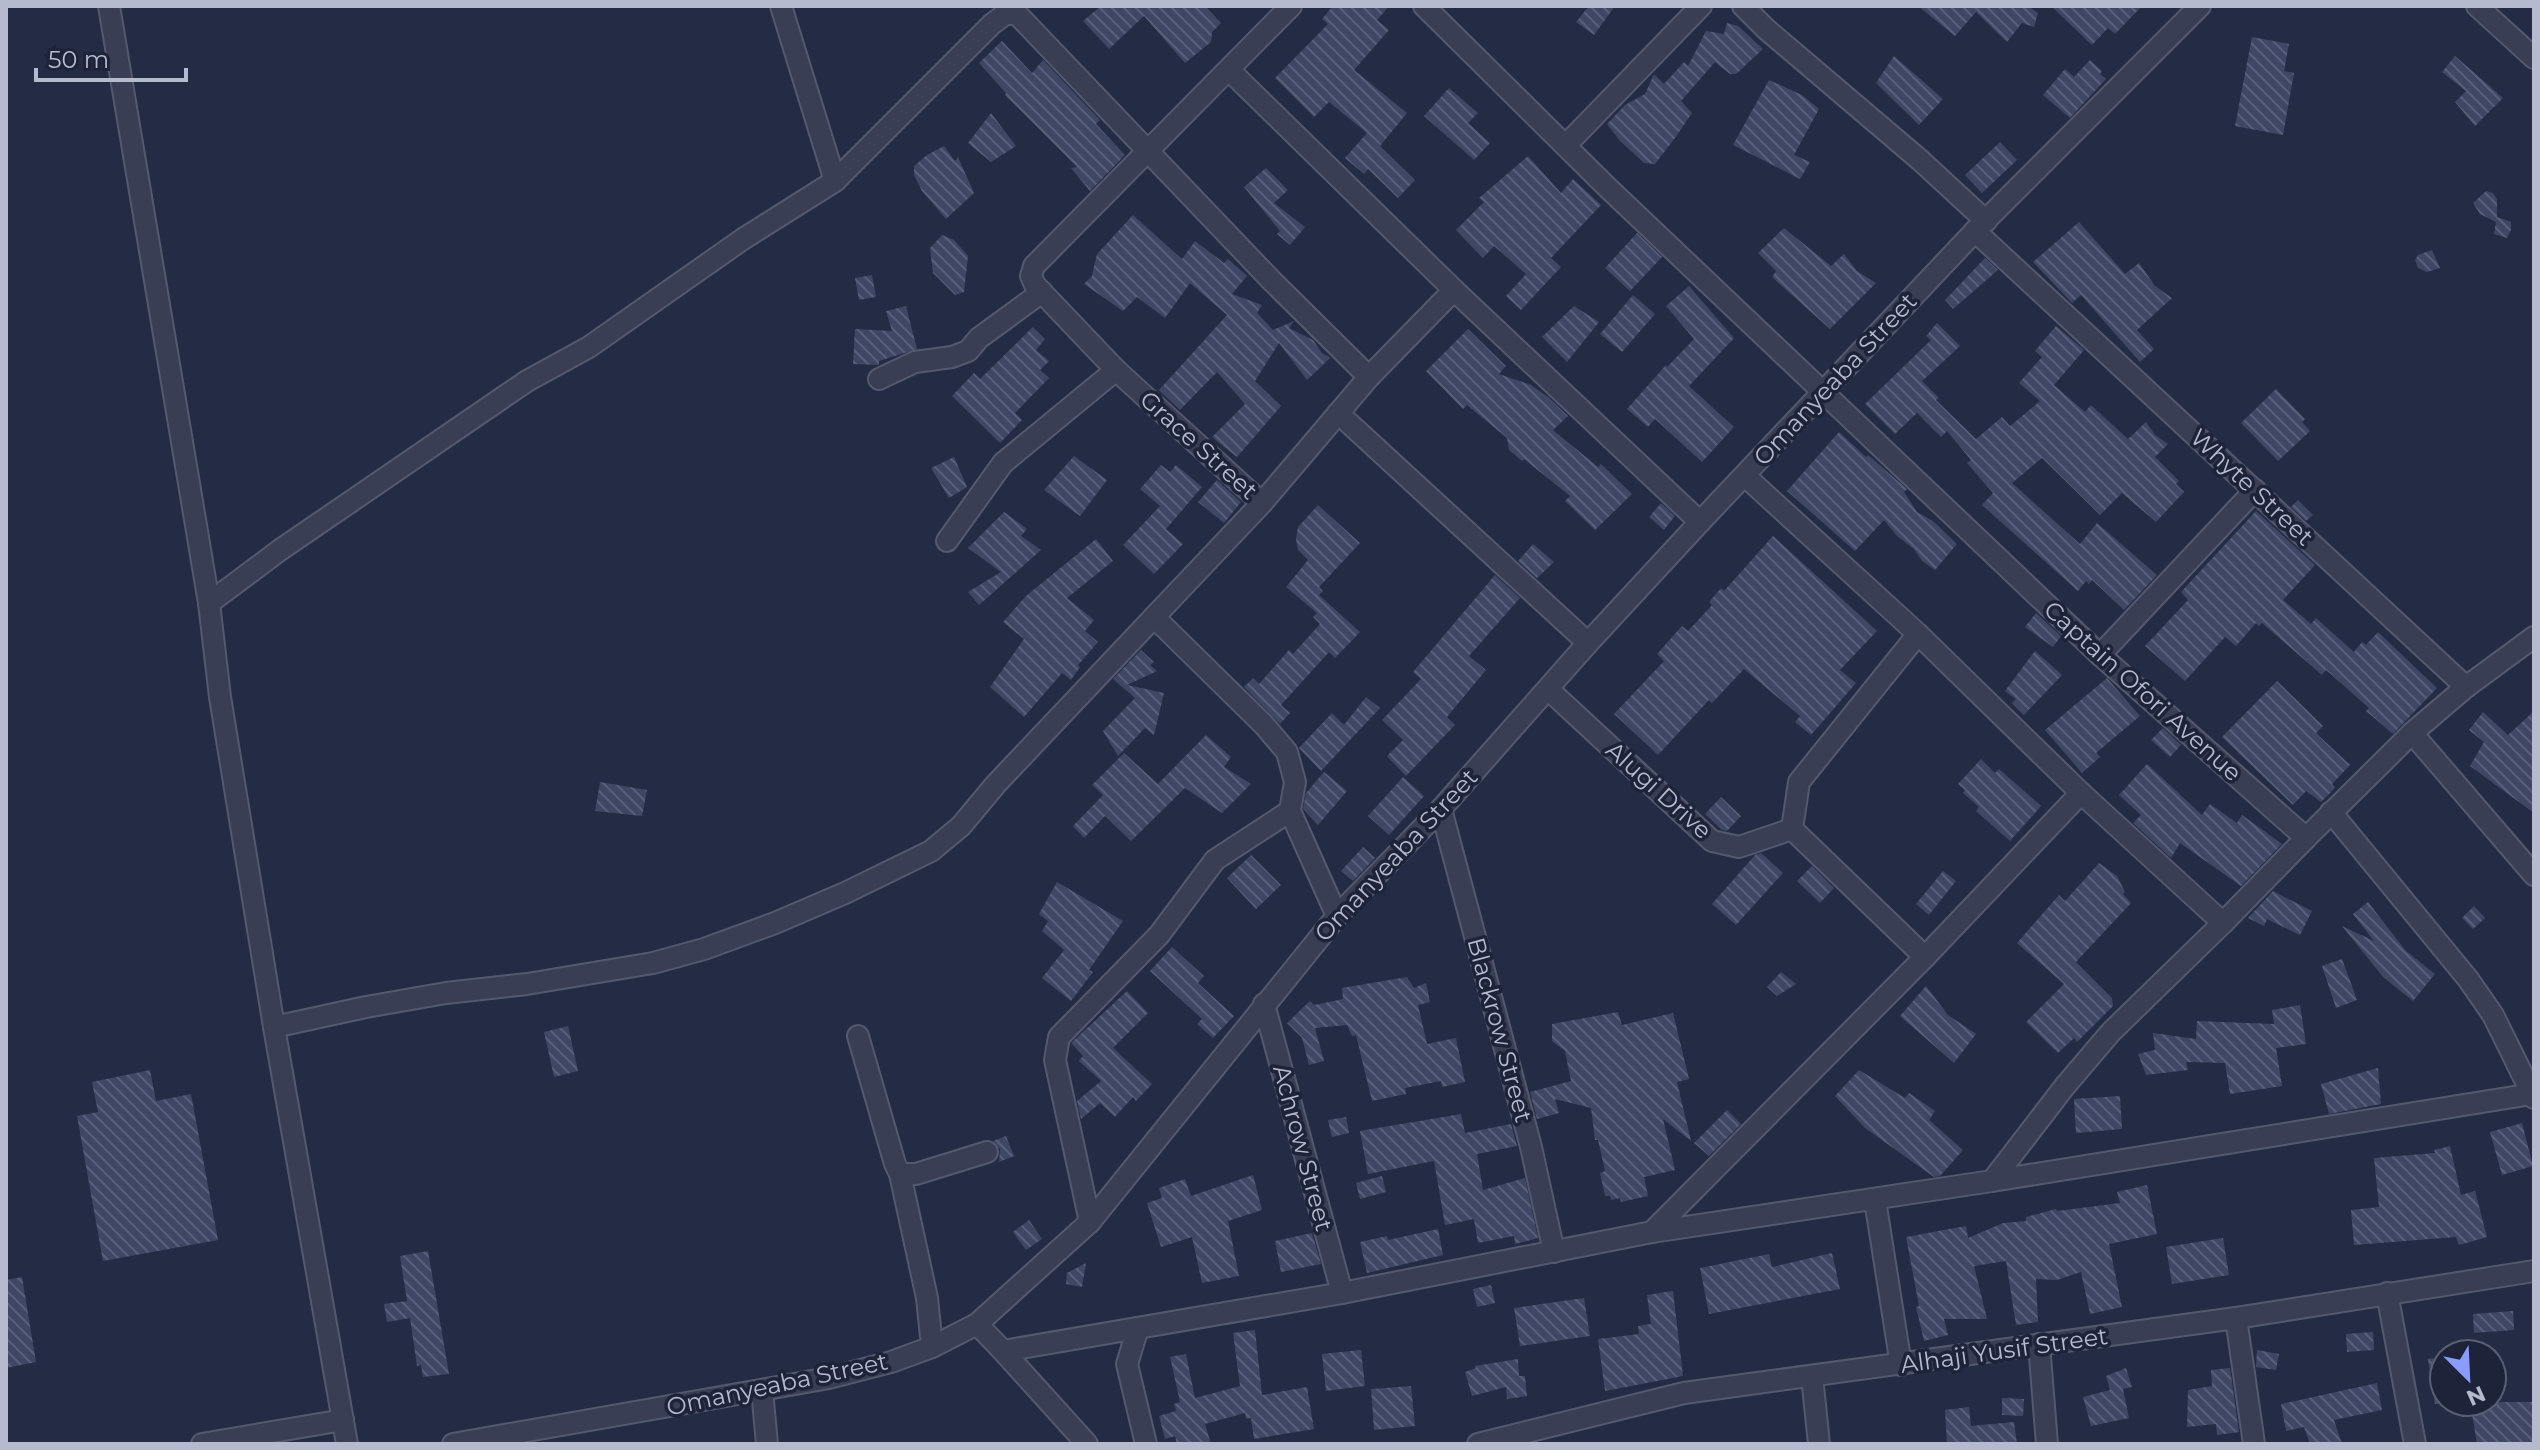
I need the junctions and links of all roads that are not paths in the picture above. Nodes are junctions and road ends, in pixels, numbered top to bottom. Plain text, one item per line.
1 (109, 6) edge
2 (781, 6) edge
3 (1291, 6) edge
4 (1424, 6) edge
5 (1701, 6) edge
6 (1743, 6) edge
7 (2200, 6) edge
8 (2477, 6) edge
9 (1018, 10) edge
10 (2534, 58) edge
11 (1229, 70) junction
12 (1566, 145) junction
13 (1149, 152) junction
14 (835, 181) junction
15 (1980, 226) junction
16 (1454, 290) junction
17 (1042, 292) junction
18 (1116, 370) junction
19 (1369, 377) junction
20 (879, 379) dead end
21 (1823, 392) junction
22 (1338, 413) junction
23 (1745, 476) junction
24 (2255, 490) junction
25 (1262, 503) junction
26 (1700, 522) junction
27 (947, 541) dead end
28 (209, 603) junction
29 (1154, 617) junction
30 (1918, 634) junction
31 (2534, 637) edge
32 (1588, 643) junction
33 (2100, 655) junction
34 (2466, 687) junction
35 (1548, 689) junction
36 (2412, 733) junction
37 (2081, 793) junction
38 (1441, 809) junction
39 (1290, 811) junction
40 (2331, 812) junction
41 (1792, 829) junction
42 (2306, 838) junction
43 (2534, 875) edge
44 (1337, 916) junction
45 (2223, 923) junction
46 (1925, 957) junction
47 (1264, 1004) junction
48 (274, 1027) junction
49 (858, 1036) dead end
50 (2533, 1096) edge
51 (987, 1152) dead end
52 (900, 1174) junction
53 (1992, 1181) junction
54 (1875, 1200) junction
55 (1090, 1222) junction
56 (1652, 1232) junction
57 (1554, 1252) junction
58 (2534, 1271) edge
59 (1342, 1293) junction
60 (2387, 1293) junction
61 (2236, 1318) junction
62 (977, 1324) junction
63 (1138, 1328) junction
64 (2039, 1344) junction
65 (932, 1347) junction
66 (1003, 1351) junction
67 (1901, 1365) junction
68 (1812, 1376) junction
69 (762, 1390) junction
70 (343, 1420) junction
71 (202, 1444) edge
72 (347, 1444) edge
73 (453, 1444) edge
74 (767, 1444) edge
75 (1087, 1444) edge
76 (1146, 1444) edge
77 (1478, 1444) edge
78 (1819, 1444) edge
79 (2047, 1444) edge
80 (2254, 1444) edge
81 (2415, 1444) edge

1 - 28 street
2 - 14 street
3 - 11 street
4 - 12 street, Captain Ofori Avenue
5 - 12 street
6 - 15 street, Whyte Street
7 - 15 street, Omanyeaba Street
8 - 10 street
9 - 13 street
9 - 14 street
11 - 13 street
11 - 16 street
12 - 21 street, Captain Ofori Avenue
13 - 17 street
13 - 19 street
14 - 28 street
15 - 21 street, Omanyeaba Street
15 - 24 street, Whyte Street
16 - 19 street, Grace Street
16 - 26 street
17 - 18 street, Grace Street
17 - 20 street
18 - 25 street, Grace Street
18 - 27 street
19 - 22 street, Grace Street
21 - 23 street, Omanyeaba Street
21 - 33 street, Captain Ofori Avenue
22 - 25 street, Grace Street
22 - 32 street
23 - 26 street, Omanyeaba Street
23 - 30 street
24 - 33 street
24 - 34 street, Whyte Street
25 - 29 street
26 - 32 street, Omanyeaba Street
28 - 48 street
29 - 39 street
29 - 48 street
30 - 37 street
30 - 41 street
31 - 34 street
32 - 35 street, Omanyeaba Street
33 - 42 street, Captain Ofori Avenue
34 - 36 street
35 - 38 street, Omanyeaba Street
35 - 41 street, Alugi Drive
36 - 40 street
36 - 43 street
37 - 45 street
37 - 46 street
38 - 44 street, Omanyeaba Street
38 - 57 street, Blackrow Street
39 - 44 street
39 - 55 street
40 - 42 street
40 - 50 street
41 - 46 street
42 - 45 street
44 - 47 street, Omanyeaba Street
45 - 53 street
46 - 56 street
47 - 55 street, Omanyeaba Street
47 - 59 street, Achrow Street
48 - 70 street
49 - 52 street
50 - 53 street
51 - 52 street
52 - 65 street
53 - 54 street
54 - 56 street
54 - 67 street
55 - 62 street, Omanyeaba Street
56 - 57 street
57 - 59 street
58 - 60 street, Alhaji Yusif Street
59 - 63 street
60 - 61 street, Alhaji Yusif Street
60 - 81 street
61 - 64 street, Alhaji Yusif Street
61 - 80 street
62 - 65 street, Omanyeaba Street
62 - 66 street
63 - 66 street
63 - 76 street
64 - 67 street, Alhaji Yusif Street
64 - 79 street
65 - 69 street, Omanyeaba Street
66 - 75 street
67 - 68 street, Alhaji Yusif Street
68 - 77 street, Alhaji Yusif Street
68 - 78 street
69 - 73 street, Omanyeaba Street
69 - 74 street
70 - 71 street
70 - 72 street

